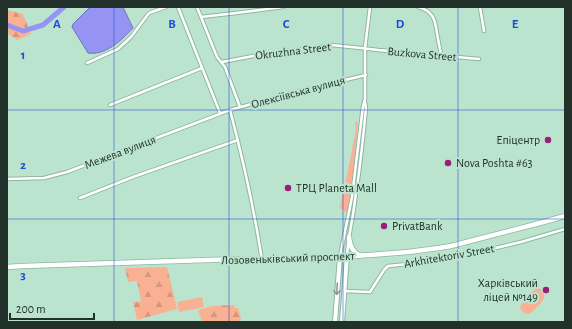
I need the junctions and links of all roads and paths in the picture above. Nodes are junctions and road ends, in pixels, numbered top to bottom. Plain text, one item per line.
1 (166, 7) edge
2 (178, 7) edge
3 (197, 7) edge
4 (283, 7) edge
5 (370, 7) edge
6 (418, 7) edge
7 (480, 7) edge
8 (201, 17) junction
9 (484, 31) dead end
10 (365, 48) junction
11 (441, 55) junction
12 (479, 59) dead end
13 (222, 62) junction
14 (87, 63) dead end
15 (202, 68) junction
16 (366, 74) junction
17 (365, 102) junction
18 (110, 105) dead end
19 (240, 107) junction
20 (230, 110) junction
21 (220, 113) junction
22 (238, 140) junction
23 (7, 179) edge
24 (80, 198) dead end
25 (565, 216) edge
26 (348, 219) junction
27 (352, 220) junction
28 (565, 229) edge
29 (349, 237) junction
30 (340, 256) junction
31 (347, 256) junction
32 (360, 256) junction
33 (262, 260) junction
34 (7, 267) edge
35 (344, 291) junction
36 (335, 322) edge
37 (342, 322) edge

1 - 14 street
2 - 15 street
3 - 8 street
4 - 8 street
5 - 10 street
6 - 11 street
7 - 9 street
8 - 13 street
10 - 11 street, Buzkova Street
10 - 13 street, Okruzhna Street
10 - 16 street
11 - 12 street, Buzkova Street
13 - 19 street
15 - 18 street
15 - 21 street
16 - 17 street
16 - 19 street, Олексіївська вулиця
17 - 26 street
17 - 27 street
19 - 20 street, Олексіївська вулиця
20 - 21 street, Межева вулиця
20 - 22 street
21 - 23 street, Межева вулиця
22 - 24 street
22 - 33 street
25 - 32 highway, Лозовеньківський проспект
26 - 27 street
26 - 30 street
27 - 29 street
28 - 35 street, Arkhitektoriv Street
29 - 31 street
29 - 32 highway
30 - 31 highway, Лозовеньківський проспект
30 - 33 highway, Лозовеньківський проспект
30 -> 36 main road
31 - 32 highway, Лозовеньківський проспект
31 - 35 main road
33 - 34 highway, Лозовеньківський проспект
35 - 37 main road

